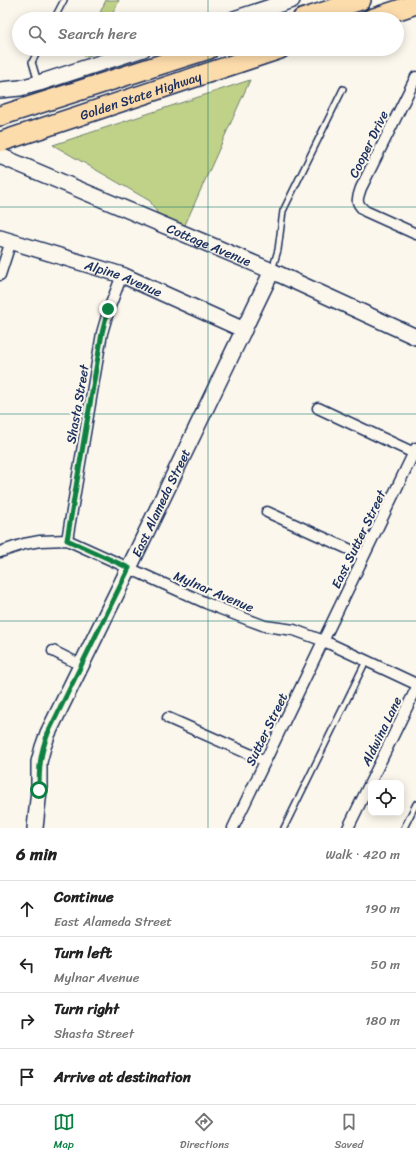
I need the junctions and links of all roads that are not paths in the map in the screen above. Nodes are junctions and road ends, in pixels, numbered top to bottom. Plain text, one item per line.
1 (64, 0) edge
2 (361, 0) edge
3 (284, 1) edge
4 (416, 4) edge
5 (58, 12) edge
6 (253, 12) edge
7 (324, 12) edge
8 (392, 12) edge
9 (35, 56) edge
10 (122, 56) edge
11 (187, 56) edge
12 (261, 56) edge
13 (416, 77) edge
14 (39, 83) junction
15 (343, 88) dead end
16 (0, 90) edge
17 (0, 116) edge
18 (1, 152) edge
19 (416, 234) edge
20 (5, 240) edge
21 (272, 271) junction
22 (0, 275) edge
23 (122, 275) junction
24 (244, 330) junction
25 (416, 337) edge
26 (318, 408) dead end
27 (415, 450) edge
28 (266, 512) dead end
29 (67, 540) junction
30 (0, 552) edge
31 (364, 556) junction
32 (129, 568) junction
33 (324, 641) junction
34 (53, 651) dead end
35 (366, 661) junction
36 (81, 665) junction
37 (416, 684) edge
38 (416, 689) edge
39 (168, 718) dead end
40 (265, 760) junction
41 (416, 804) edge
42 (35, 828) edge
43 (233, 828) edge
44 (284, 828) edge
45 (348, 828) edge
46 (404, 828) edge

1 - 5 lane
2 - 7 highway
3 - 6 street
4 - 8 highway
9 - 14 lane
10 - 14 street
11 - 17 highway, Golden State Highway
12 - 18 highway, Golden State Highway
13 - 19 street, Cooper Drive
14 - 16 street
15 - 21 lane
18 - 21 street, Cottage Avenue
20 - 22 street
20 - 23 street, Alpine Avenue
21 - 24 street, East Alameda Street
21 - 25 street, Cottage Avenue
23 - 24 street, Alpine Avenue
23 - 29 street, Shasta Street
24 - 32 street, East Alameda Street
26 - 27 street
27 - 31 street, East Sutter Street
28 - 31 street
29 - 30 street, Mylnar Avenue
29 - 32 street, Mylnar Avenue
31 - 33 street, East Sutter Street
32 - 33 street, Mylnar Avenue
32 - 36 street, East Alameda Street
33 - 35 street, Mylnar Avenue
33 - 40 street, Sutter Street
34 - 36 street
35 - 37 street, Mylnar Avenue
35 - 44 lane
36 - 42 street, East Alameda Street
38 - 45 street, Aldwina Lane
39 - 40 street
40 - 43 street, Sutter Street
41 - 46 lane

